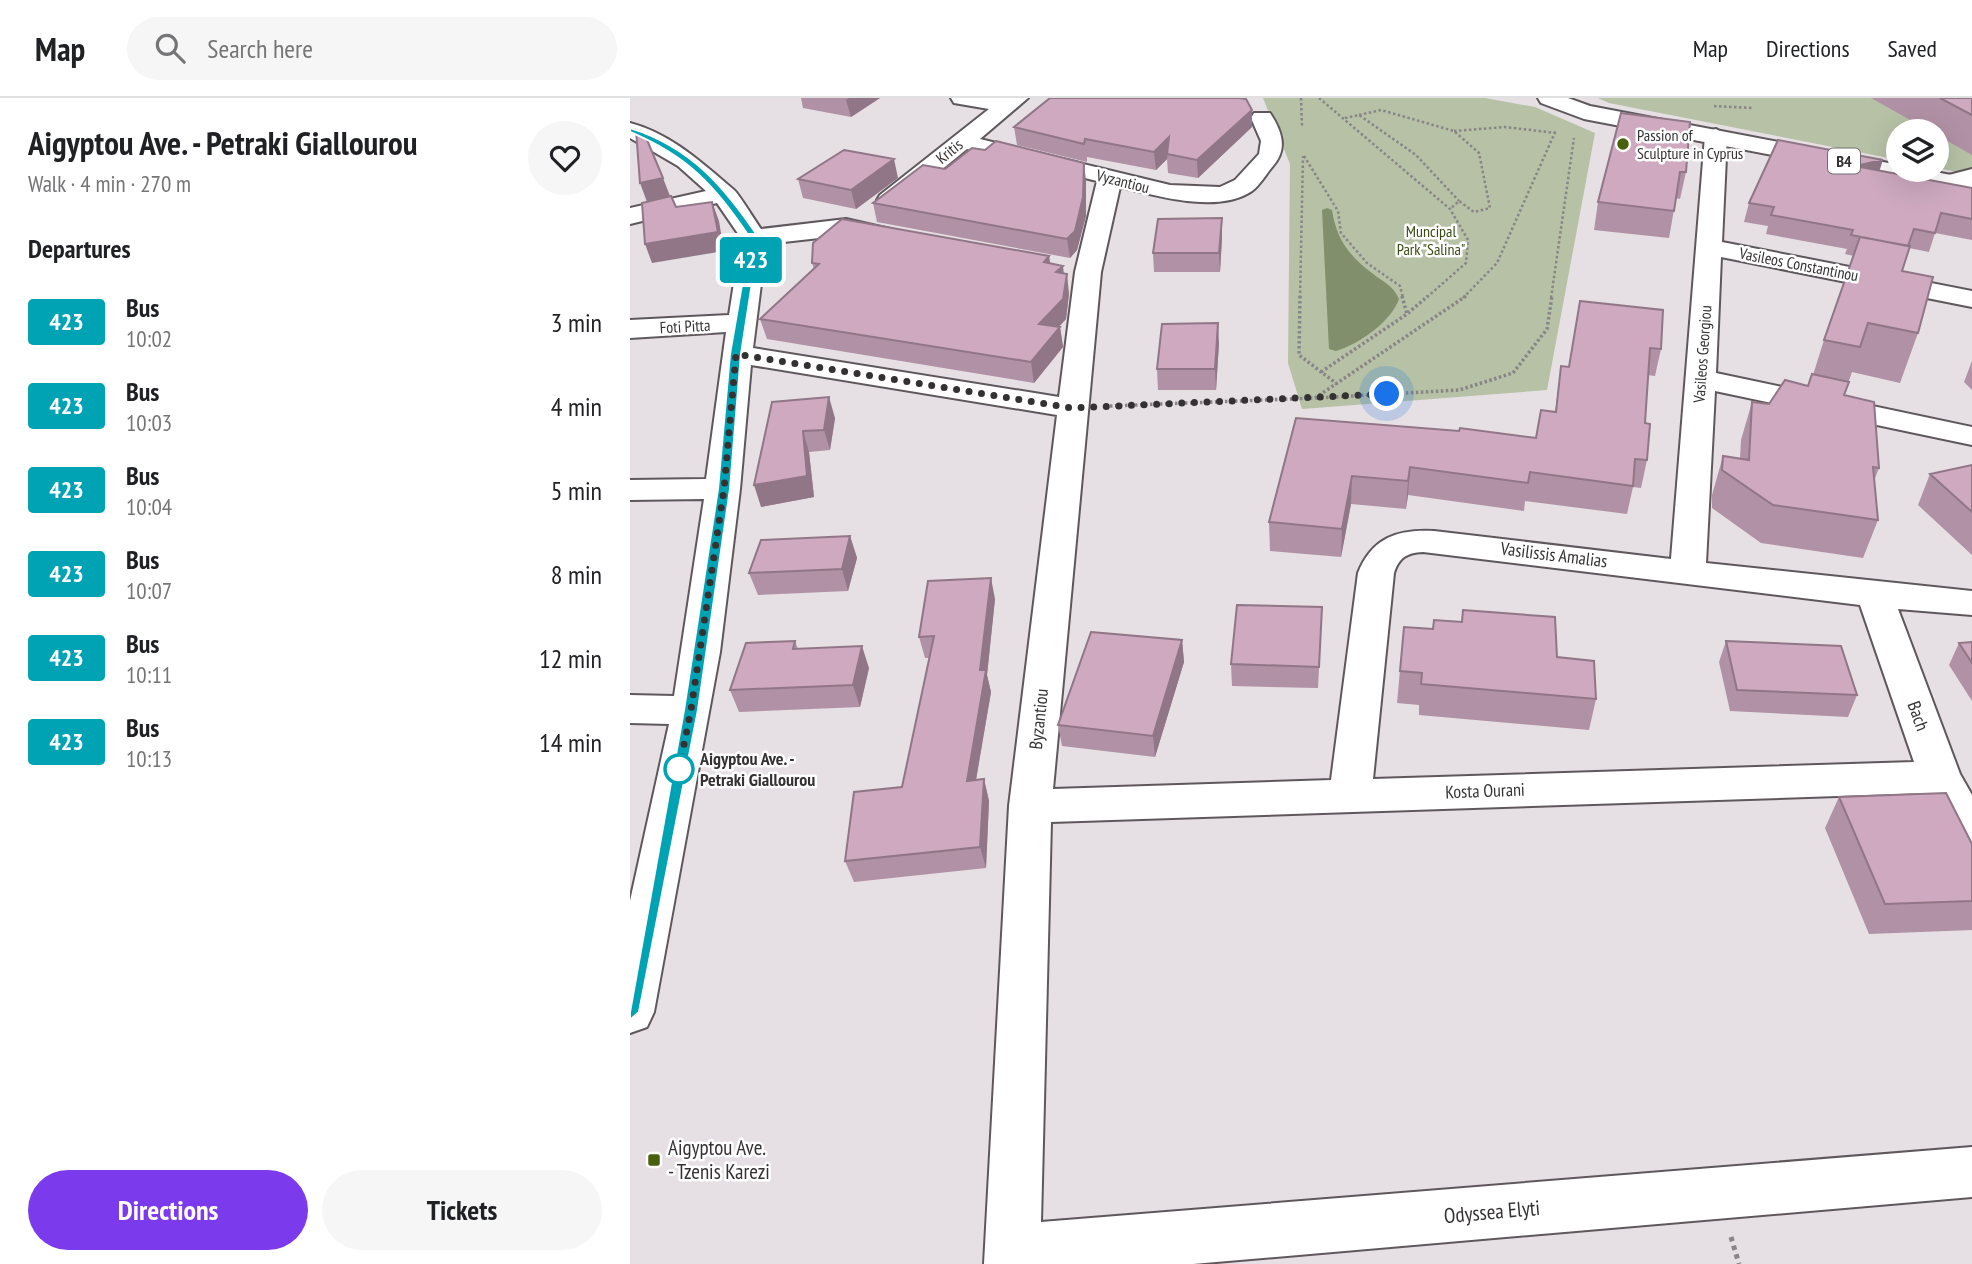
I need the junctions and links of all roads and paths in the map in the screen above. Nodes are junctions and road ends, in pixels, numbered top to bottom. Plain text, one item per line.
1 (962, 98) edge
2 (1301, 98) edge
3 (1319, 98) edge
4 (1549, 98) edge
5 (1576, 98) edge
6 (1012, 102) edge
7 (1705, 106) dead end
8 (1753, 108) dead end
9 (1255, 114) dead end
10 (1359, 115) junction
11 (1344, 118) junction
12 (1633, 121) junction
13 (630, 130) edge
14 (1454, 131) junction
15 (1302, 132) dead end
16 (1557, 133) junction
17 (1716, 136) junction
18 (961, 141) junction
19 (1886, 170) edge
20 (1972, 174) edge
21 (1110, 178) junction
22 (1949, 179) edge
23 (1948, 182) edge
24 (1972, 186) edge
25 (725, 194) junction
26 (1459, 201) junction
27 (1450, 209) junction
28 (630, 216) edge
29 (846, 227) junction
30 (900, 237) edge
31 (754, 238) junction
32 (1709, 247) junction
33 (1972, 299) edge
34 (1407, 314) junction
35 (630, 329) edge
36 (738, 339) junction
37 (1321, 372) junction
38 (1700, 379) junction
39 (1337, 384) junction
40 (1315, 398) junction
41 (1072, 408) junction
42 (1972, 436) edge
43 (724, 489) junction
44 (630, 490) edge
45 (1688, 571) junction
46 (1875, 594) junction
47 (1972, 603) edge
48 (630, 709) edge
49 (691, 710) junction
50 (1940, 777) junction
51 (1350, 796) junction
52 (1030, 806) junction
53 (1972, 832) edge
54 (631, 1007) edge
55 (1972, 1172) edge
56 (1012, 1258) edge

1 - 6 street
2 - 15 path
3 - 11 path
4 - 12 street, B4
5 - 12 street, B4
6 - 18 street, Kritis
7 - 8 path
9 - 21 street, Vyzantiou
10 - 11 path
10 - 14 path
10 - 26 path
11 - 27 path
12 - 17 street, B4
13 - 25 street
14 - 16 path
14 - 26 path
16 - 39 path
16 - 40 path
17 - 19 street, B4
17 - 32 street, Vasileos Georgiou
18 - 21 street, Vyzantiou
18 - 29 street, Kritis
20 - 22 lane
21 - 41 street, Byzantiou
23 - 24 street, B4
25 - 28 street
25 - 31 street
26 - 27 path
27 - 34 path
29 - 30 street
29 - 31 street
31 - 36 street
32 - 33 street, Vasileos Constantinou
32 - 38 street, Vasileos Georgiou
34 - 37 path
34 - 37 path
35 - 36 street, Foti Pitta
36 - 41 street, Foti Pitta
36 - 43 street
37 - 39 path
38 - 42 street
38 - 45 street, Vasileos Georgiou
39 - 40 path
40 - 41 path
41 - 52 street, Byzantiou
43 - 44 street
43 - 49 street
45 - 46 street, Vasilissis Amalias
45 - 51 street, Vasilissis Amalias
46 - 47 street, Vasilissis Amalias
46 - 50 street, Bach
48 - 49 street
49 - 54 street
50 - 51 street, Kosta Ourani
50 - 53 street, Bach
51 - 52 street, Kosta Ourani
52 - 56 street, Byzantiou
55 - 56 street, Odyssea Elyti

